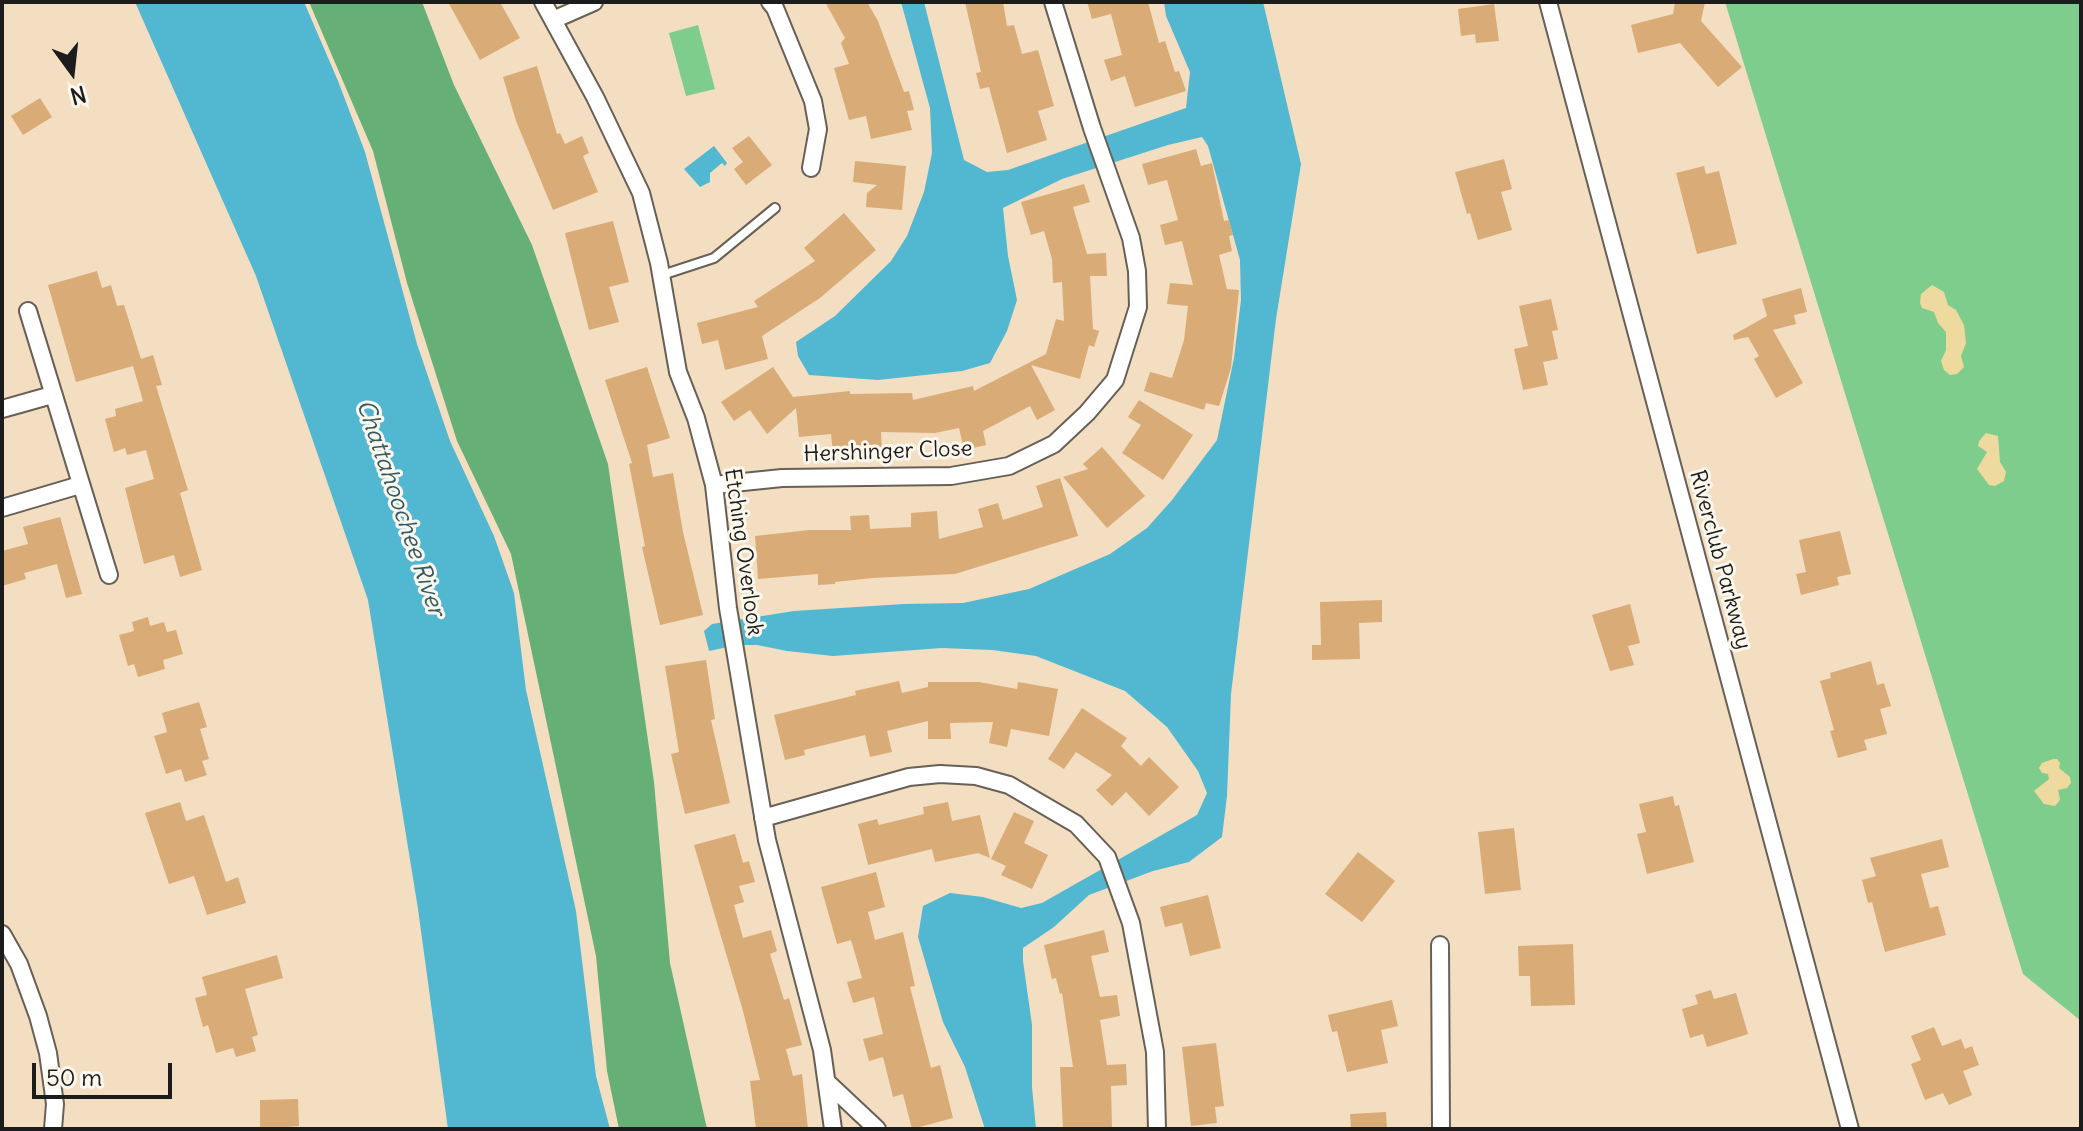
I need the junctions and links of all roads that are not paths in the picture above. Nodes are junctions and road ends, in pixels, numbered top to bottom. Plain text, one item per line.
1 (543, 2) edge
2 (594, 2) edge
3 (770, 2) edge
4 (1053, 2) edge
5 (1548, 2) edge
6 (553, 20) junction
7 (811, 168) dead end
8 (775, 208) dead end
9 (661, 275) junction
10 (28, 311) dead end
11 (52, 395) junction
12 (2, 409) edge
13 (80, 485) junction
14 (714, 485) junction
15 (2, 508) edge
16 (109, 575) dead end
17 (763, 818) junction
18 (2, 934) edge
19 (1440, 945) dead end
20 (828, 1083) junction
21 (53, 1129) edge
22 (833, 1129) edge
23 (877, 1129) edge
24 (1157, 1129) edge
25 (1441, 1129) edge
26 (1850, 1129) edge

1 - 6 street, Etching Overlook
2 - 6 street
3 - 7 street
4 - 14 street, Hershinger Close
5 - 26 street, Riverclub Parkway
6 - 9 street, Etching Overlook
8 - 9 lane
9 - 14 street, Etching Overlook
10 - 11 street
11 - 12 street
11 - 13 street
13 - 15 street
13 - 16 street
14 - 17 street, Etching Overlook
17 - 20 street, Etching Overlook
17 - 24 street
18 - 21 street
19 - 25 street
20 - 22 street, Etching Overlook
20 - 23 street

